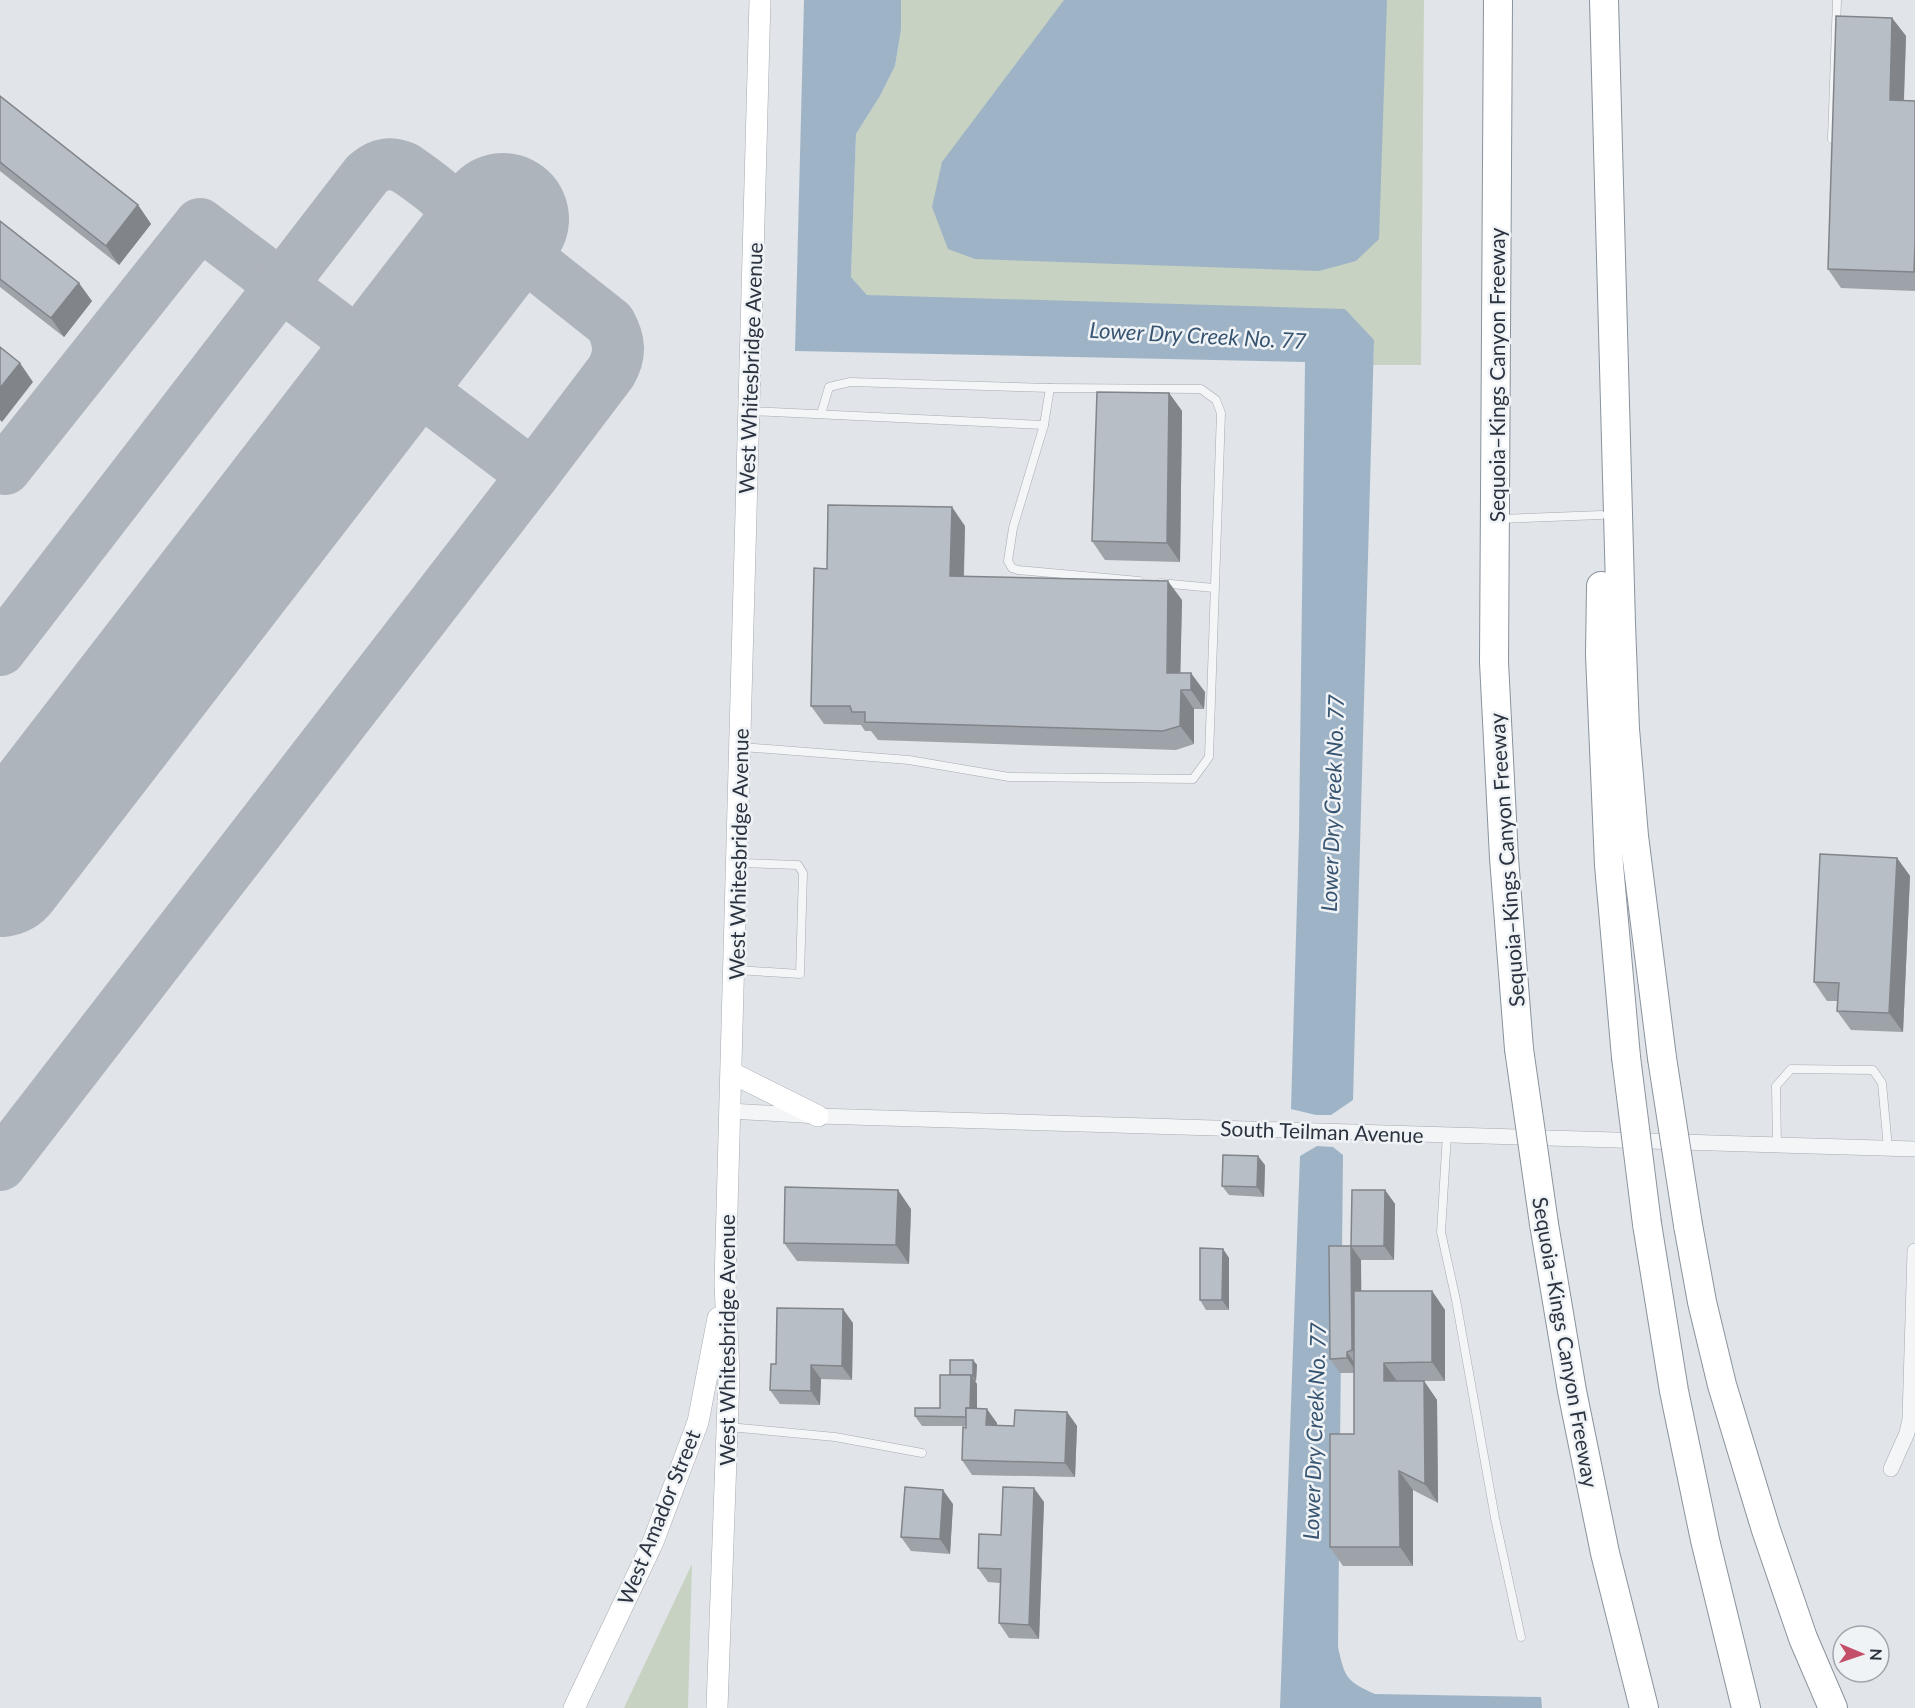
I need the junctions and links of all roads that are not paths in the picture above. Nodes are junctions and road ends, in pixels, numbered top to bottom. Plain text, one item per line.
1 (760, 0) edge
2 (1498, 0) edge
3 (1604, 0) edge
4 (1837, 0) edge
5 (1832, 149) edge
6 (1050, 388) junction
7 (749, 411) junction
8 (821, 414) junction
9 (1044, 425) junction
10 (1601, 515) junction
11 (1495, 520) junction
12 (1145, 581) edge
13 (1157, 582) edge
14 (1215, 588) junction
15 (740, 747) junction
16 (737, 863) junction
17 (735, 970) junction
18 (732, 1073) junction
19 (730, 1111) junction
20 (818, 1116) junction
21 (1446, 1135) junction
22 (1777, 1144) junction
23 (1888, 1148) junction
24 (1915, 1149) edge
25 (1915, 1251) edge
26 (725, 1282) junction
27 (727, 1426) junction
28 (922, 1453) dead end
29 (1891, 1469) dead end
30 (1766, 1530) junction
31 (1605, 1553) junction
32 (1521, 1637) dead end
33 (574, 1708) edge
34 (717, 1708) edge
35 (1636, 1708) edge
36 (1644, 1708) edge
37 (1746, 1708) edge
38 (1833, 1708) edge
39 (1845, 1708) edge

1 - 7 main road, West Whitesbridge Avenue
2 - 11 highway, Sequoia–Kings Canyon Freeway
3 - 10 highway
3 - 30 highway, bridge
4 - 5 lane
6 - 8 lane
6 - 9 lane
6 - 14 lane
7 - 8 lane
7 - 15 main road, West Whitesbridge Avenue
8 - 9 lane
9 - 12 lane
10 - 11 lane
10 - 37 highway, bridge
11 - 31 highway, Sequoia–Kings Canyon Freeway, bridge
13 - 14 lane
14 - 15 lane
15 - 16 main road, West Whitesbridge Avenue
16 - 17 main road, West Whitesbridge Avenue
16 - 17 lane
17 - 18 main road, West Whitesbridge Avenue
18 - 19 main road, West Whitesbridge Avenue
18 - 20 main road
19 - 20 street, South Teilman Avenue
19 - 26 main road, West Whitesbridge Avenue
20 - 21 street, South Teilman Avenue
21 - 22 street, South Teilman Avenue
21 - 32 lane
22 - 23 street, South Teilman Avenue
22 - 23 lane
23 - 24 street, South Teilman Avenue
25 - 29 street
26 - 27 main road, West Whitesbridge Avenue
26 - 33 main road, West Amador Street
27 - 28 lane
27 - 34 main road, West Whitesbridge Avenue
30 - 38 highway
30 - 39 highway
31 - 35 highway
31 - 36 highway, Sequoia–Kings Canyon Freeway

